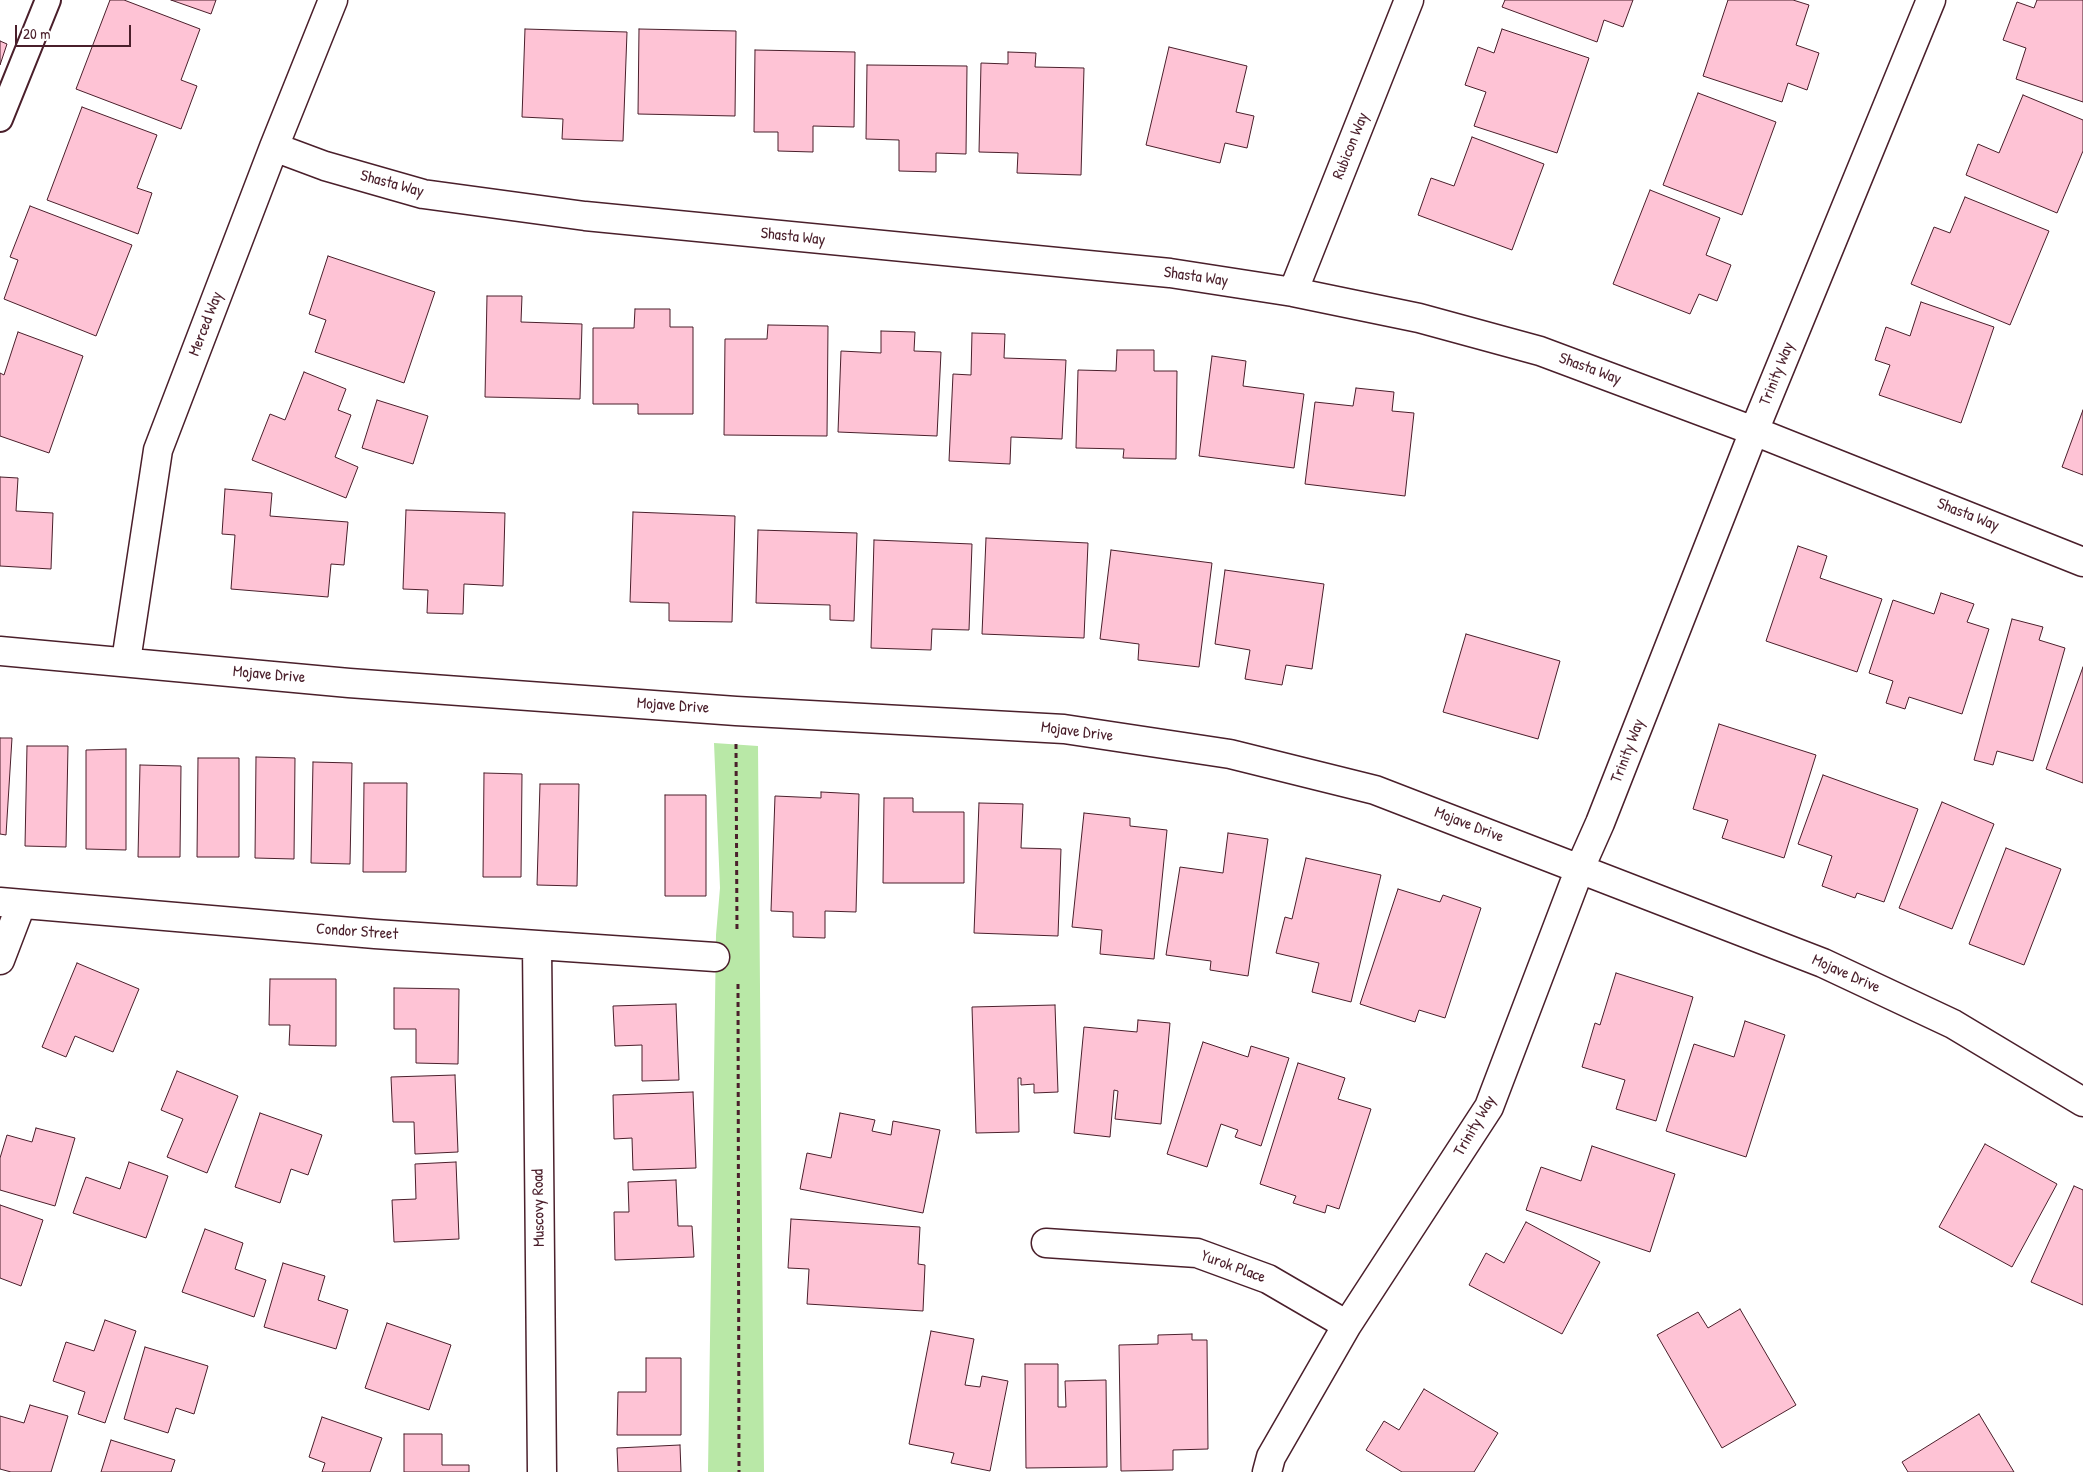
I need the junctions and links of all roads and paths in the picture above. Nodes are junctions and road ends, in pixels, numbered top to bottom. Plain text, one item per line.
1 (48, 0) edge
2 (333, 0) edge
3 (1409, 0) edge
4 (1931, 0) edge
5 (0, 119) edge
6 (274, 146) junction
7 (1293, 292) junction
8 (1754, 431) junction
9 (2083, 562) edge
10 (0, 651) edge
11 (126, 661) junction
12 (736, 711) junction
13 (1580, 868) junction
14 (11, 903) edge
15 (737, 939) dead end
16 (537, 945) junction
17 (715, 958) dead end
18 (0, 960) edge
19 (738, 978) dead end
20 (2083, 1102) edge
21 (1046, 1243) dead end
22 (1348, 1326) junction
23 (542, 1472) edge
24 (739, 1472) edge
25 (1267, 1472) edge

1 - 5 lane
2 - 6 street, Merced Way
3 - 7 street, Rubicon Way
4 - 8 street, Trinity Way
6 - 7 street, Shasta Way
6 - 11 street, Merced Way
7 - 8 street, Shasta Way
8 - 9 street, Shasta Way
8 - 13 street, Trinity Way
10 - 11 street, Mojave Drive
11 - 12 street, Mojave Drive
12 - 13 street, Mojave Drive
12 - 15 path
13 - 20 street, Mojave Drive
13 - 22 street, Trinity Way
14 - 16 street, Condor Street
14 - 18 street
16 - 17 street, Condor Street
16 - 23 street, Muscovy Road
19 - 24 path
21 - 22 street, Yurok Place
22 - 25 street, Trinity Way

